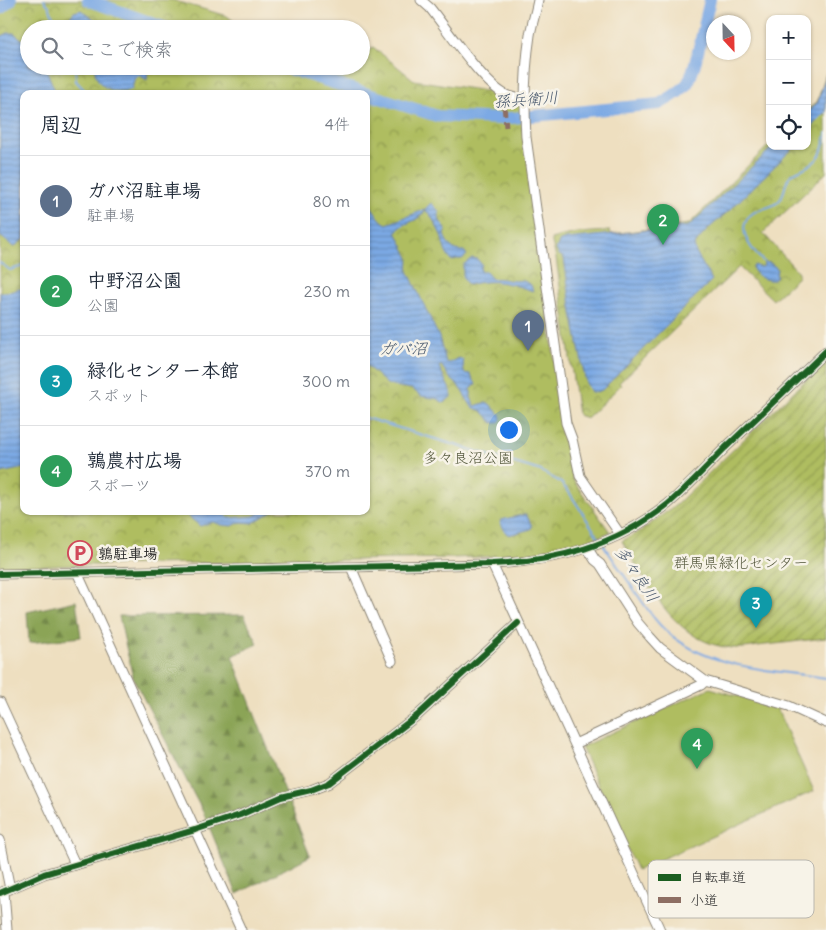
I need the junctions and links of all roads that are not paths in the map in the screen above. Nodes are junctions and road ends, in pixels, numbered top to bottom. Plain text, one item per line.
1 (421, 0) edge
2 (538, 0) edge
3 (525, 103) junction
4 (825, 355) edge
5 (616, 536) junction
6 (589, 548) junction
7 (492, 564) junction
8 (351, 567) junction
9 (77, 572) junction
10 (0, 574) edge
11 (518, 623) junction
12 (392, 661) dead end
13 (705, 681) junction
14 (0, 702) edge
15 (826, 723) edge
16 (575, 744) junction
17 (195, 830) junction
18 (0, 840) edge
19 (75, 864) junction
20 (4, 892) edge
21 (648, 904) edge
22 (655, 918) edge
23 (7, 930) edge
24 (241, 930) edge
25 (660, 930) edge

1 - 3 street
2 - 3 street
3 - 5 street
4 - 5 street
5 - 6 street
6 - 7 street
6 - 13 street
7 - 8 street
7 - 11 street
8 - 9 street
8 - 12 street
9 - 10 street
9 - 17 street
11 - 16 street
11 - 17 street
13 - 15 street
13 - 16 street
14 - 19 street
16 - 21 street
17 - 19 street
17 - 24 street
18 - 20 street
19 - 20 street
20 - 23 street
22 - 25 street

